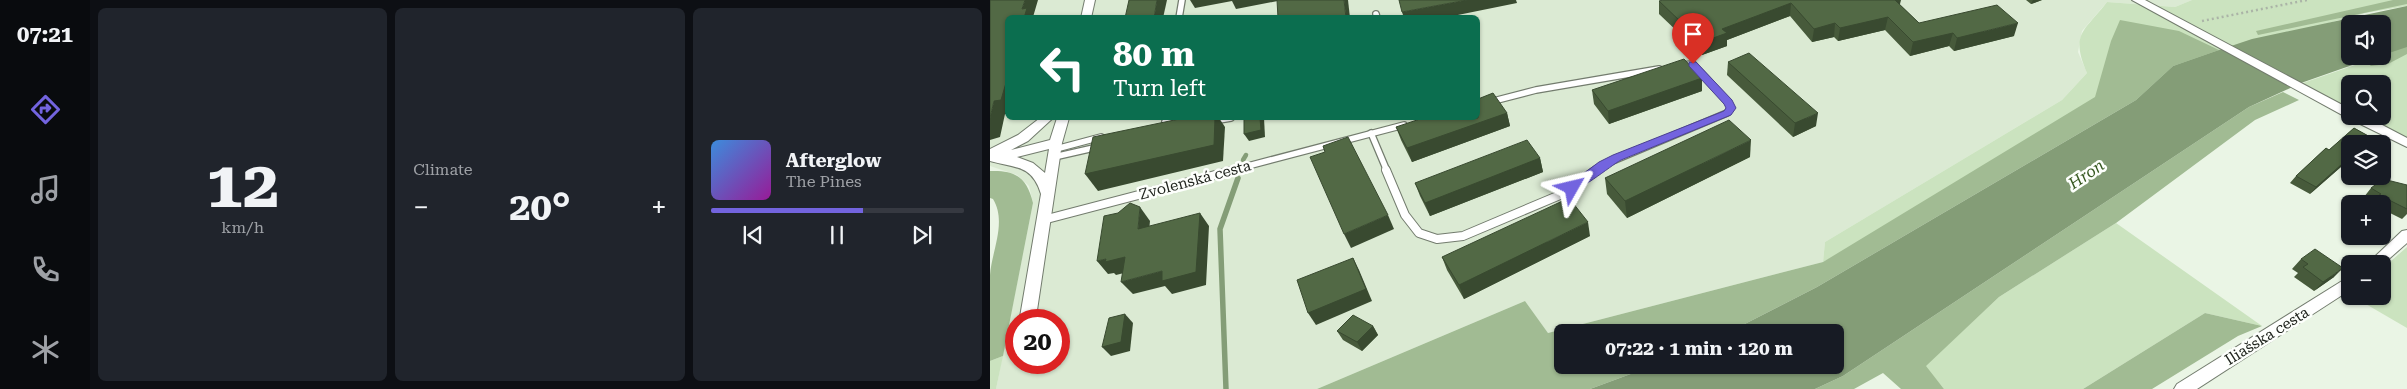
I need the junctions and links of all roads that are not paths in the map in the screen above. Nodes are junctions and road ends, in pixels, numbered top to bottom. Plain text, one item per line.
1 (1090, 0) edge
2 (1182, 0) edge
3 (2138, 0) edge
4 (1087, 15) edge
5 (1180, 15) edge
6 (1480, 104) edge
7 (2341, 110) edge
8 (1045, 120) edge
9 (1062, 120) edge
10 (1173, 120) edge
11 (1221, 120) edge
12 (1414, 122) edge
13 (1159, 123) edge
14 (1205, 123) edge
15 (2372, 125) edge
16 (1371, 134) junction
17 (1108, 136) edge
18 (2407, 143) edge
19 (1108, 145) edge
20 (1055, 150) junction
21 (991, 157) edge
22 (1048, 194) junction
23 (1043, 220) junction
24 (2407, 234) edge
25 (2384, 255) edge
26 (2341, 288) edge
27 (1029, 309) edge
28 (2183, 389) edge

1 - 4 street
2 - 5 lane
3 - 7 street
6 - 16 lane
8 - 21 street
9 - 20 street
10 - 13 lane
11 - 14 lane
12 - 16 lane, Zvolenská cesta
15 - 18 street
16 - 23 lane, Zvolenská cesta
17 - 20 lane
19 - 20 lane
20 - 21 street
20 - 22 street
21 - 22 street
22 - 23 street
23 - 27 street
24 - 25 street
26 - 28 street, Iliašska cesta

